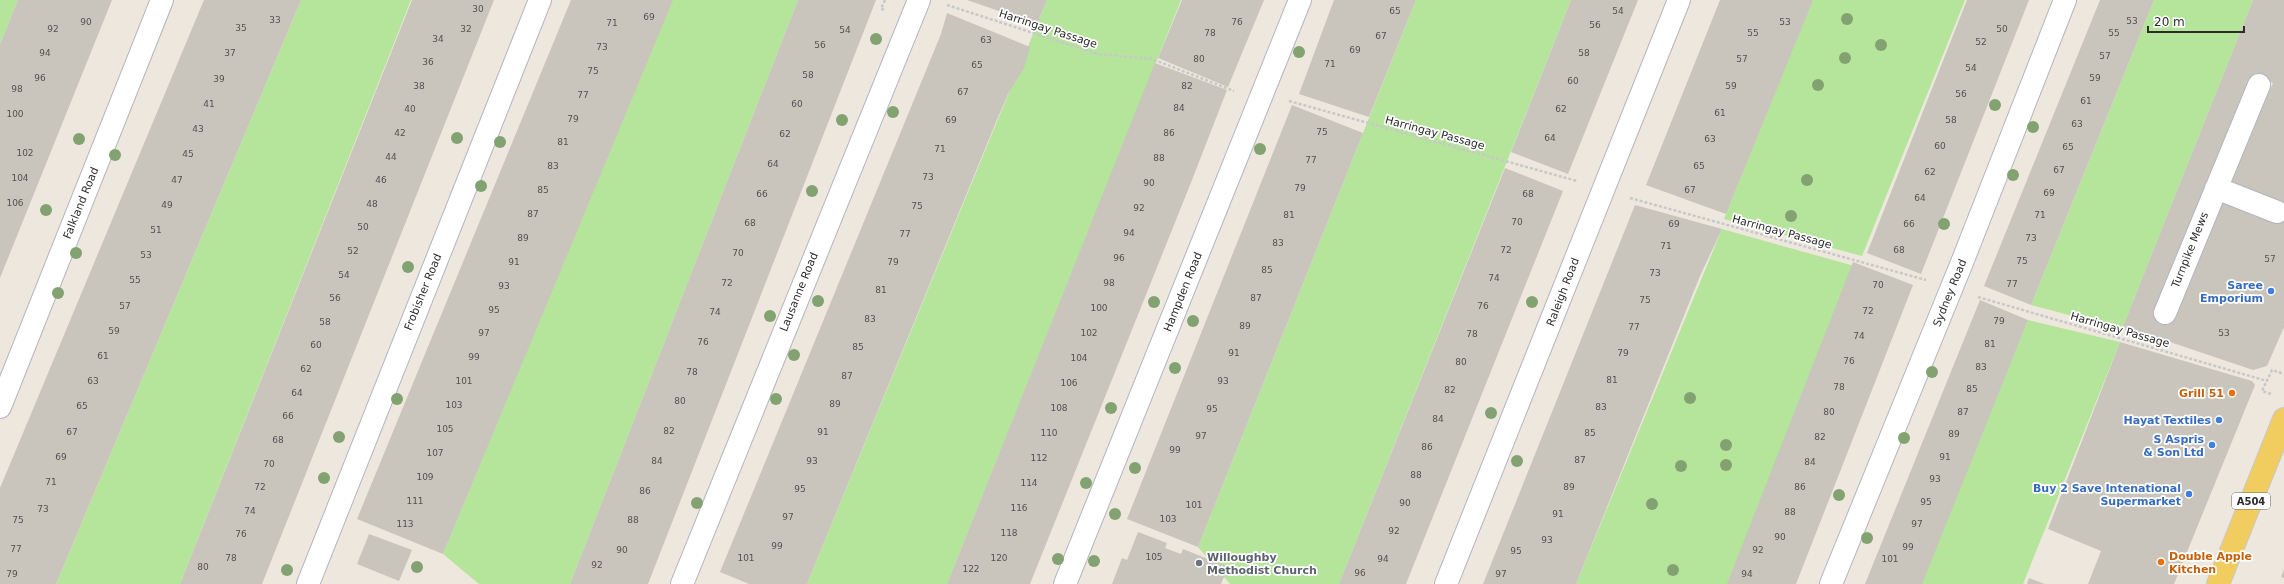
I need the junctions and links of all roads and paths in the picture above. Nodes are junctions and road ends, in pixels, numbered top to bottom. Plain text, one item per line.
1 (162, 0) edge
2 (540, 0) edge
3 (919, 0) edge
4 (1300, 0) edge
5 (1679, 0) edge
6 (2065, 0) edge
7 (946, 4) dead end
8 (2259, 85) dead end
9 (1236, 92) dead end
10 (1287, 101) dead end
11 (1578, 182) dead end
12 (2216, 188) junction
13 (1626, 196) dead end
14 (2277, 212) dead end
15 (1927, 281) dead end
16 (1975, 296) dead end
17 (2165, 313) dead end
18 (2284, 374) edge
19 (2267, 381) junction
20 (2277, 396) dead end
21 (0, 407) edge
22 (2284, 419) edge
23 (308, 584) edge
24 (682, 584) edge
25 (1065, 584) edge
26 (1446, 584) edge
27 (1831, 584) edge
28 (2218, 584) edge

1 - 21 street, Falkland Road
2 - 23 street, Frobisher Road
3 - 24 street, Lausanne Road
4 - 25 street, Hampden Road
5 - 26 street, Raleigh Road
6 - 27 street, Sydney Road
7 - 9 path, Harringay Passage
8 - 12 street, Turnpike Mews
10 - 11 path, Harringay Passage
12 - 14 street
12 - 17 street, Turnpike Mews
13 - 15 path, Harringay Passage
16 - 19 path, Harringay Passage
18 - 19 path
19 - 20 path
22 - 28 main road, A504

